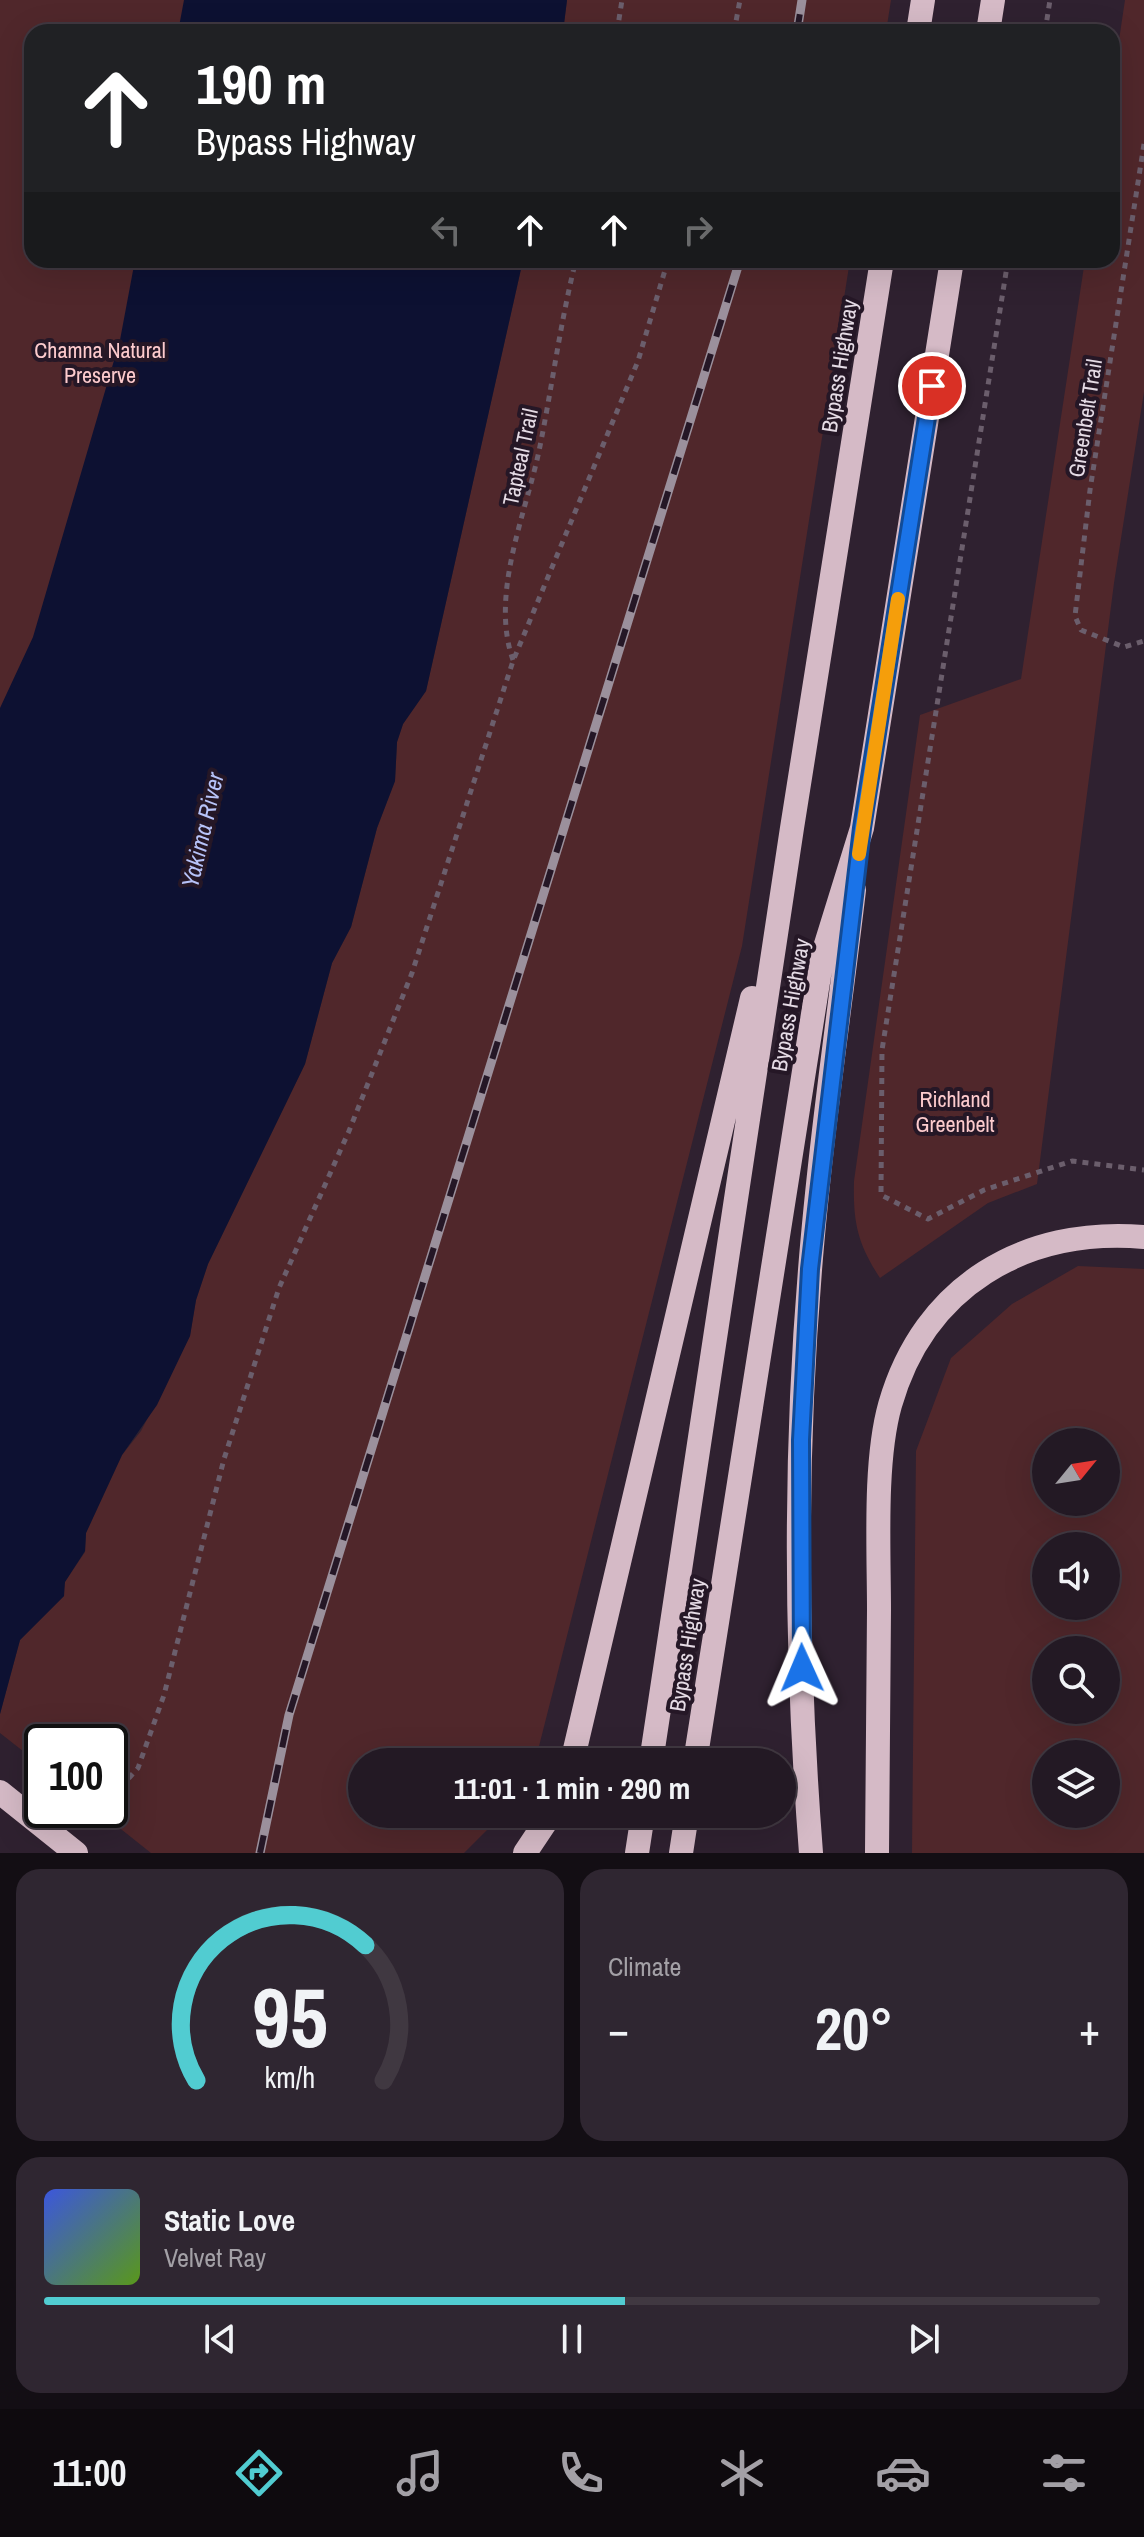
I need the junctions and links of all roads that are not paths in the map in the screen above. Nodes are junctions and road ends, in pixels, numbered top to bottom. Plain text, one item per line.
1 (923, 0) edge
2 (993, 0) edge
3 (919, 24) edge
4 (989, 24) edge
5 (881, 268) edge
6 (951, 268) edge
7 (792, 828) junction
8 (862, 828) junction
9 (1144, 1237) edge
10 (575, 1748) edge
11 (653, 1748) edge
12 (697, 1748) edge
13 (0, 1792) edge
14 (542, 1828) edge
15 (641, 1828) edge
16 (685, 1828) edge
17 (76, 1853) edge
18 (525, 1853) edge
19 (637, 1853) edge
20 (681, 1853) edge
21 (811, 1853) edge
22 (877, 1853) edge

1 - 3 highway
2 - 4 highway
5 - 7 highway, Bypass Highway
6 - 8 highway, Bypass Highway
7 - 10 highway
7 - 11 highway, Bypass Highway
8 - 12 highway, Bypass Highway
8 - 21 highway
9 - 22 highway
13 - 17 highway, bridge
14 - 18 highway
15 - 19 highway
16 - 20 highway

